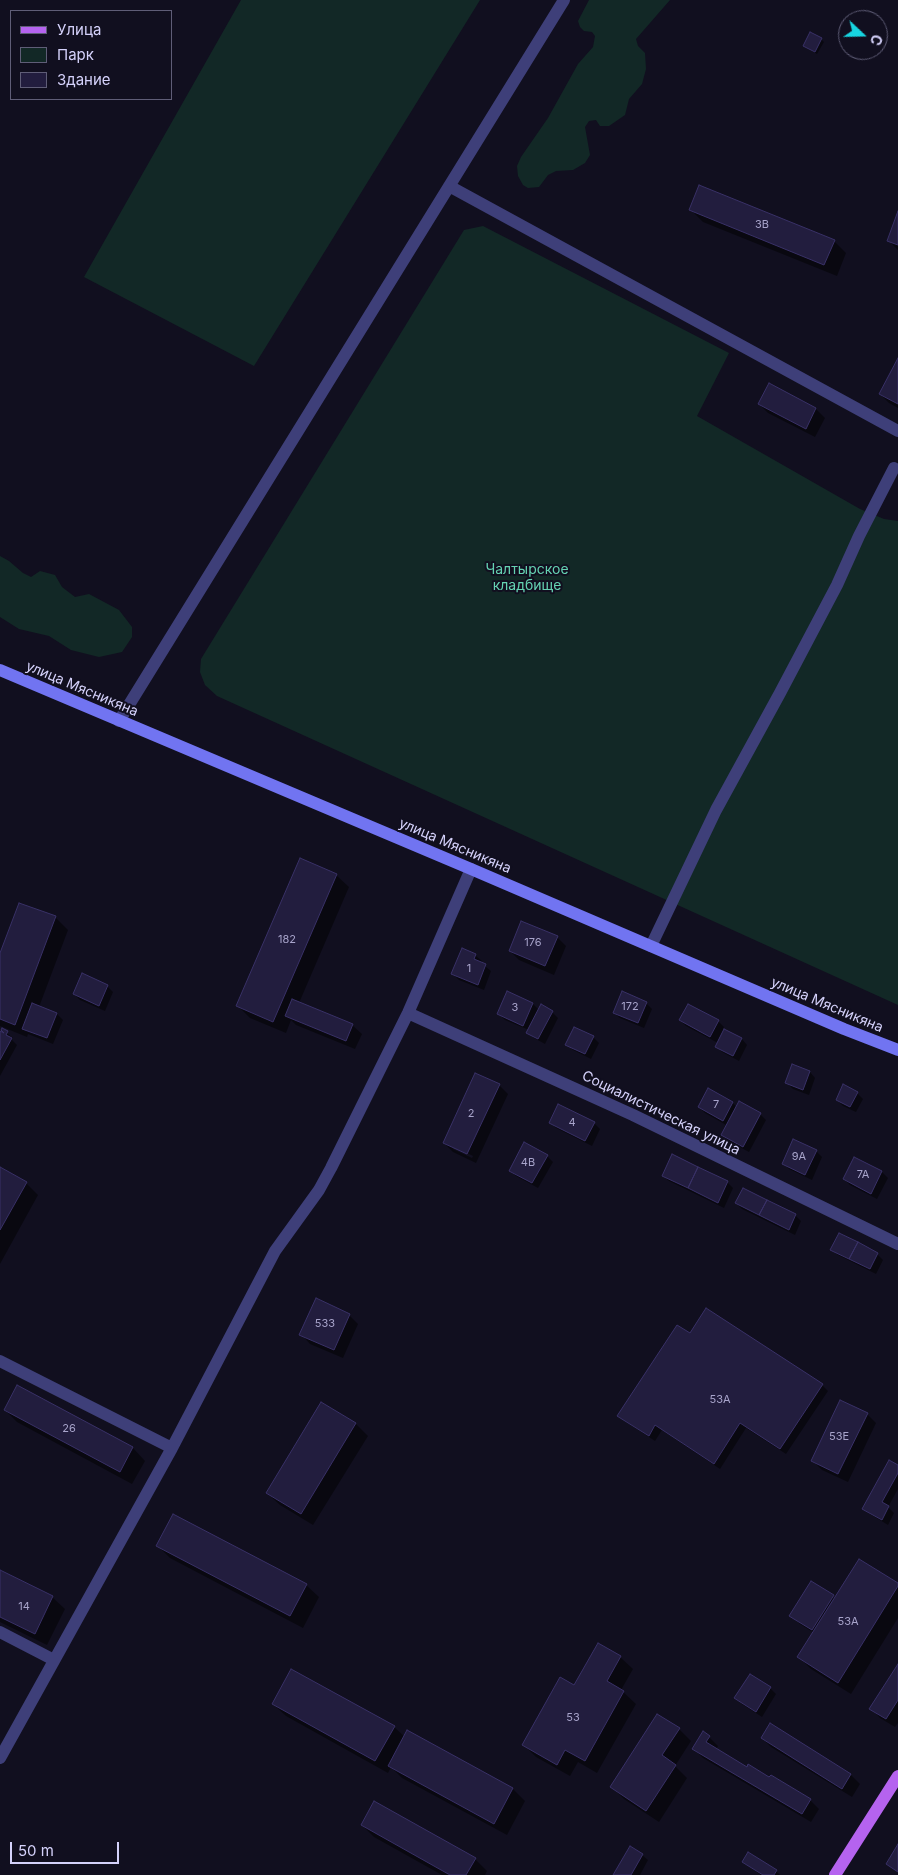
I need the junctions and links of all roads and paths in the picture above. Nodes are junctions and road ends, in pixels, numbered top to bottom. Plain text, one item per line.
1 (564, 0) edge
2 (449, 186) junction
3 (898, 431) edge
4 (894, 468) dead end
5 (0, 670) edge
6 (118, 721) junction
7 (472, 869) junction
8 (651, 946) junction
9 (408, 1013) junction
10 (898, 1050) edge
11 (898, 1244) edge
12 (0, 1361) edge
13 (172, 1448) junction
14 (0, 1632) edge
15 (54, 1660) junction
16 (0, 1758) edge
17 (898, 1776) edge
18 (835, 1875) edge

1 - 2 street
2 - 3 street
2 - 6 street
4 - 8 street
5 - 6 street, улица Мясникяна
6 - 7 street, улица Мясникяна
7 - 8 street, улица Мясникяна
7 - 9 street
8 - 10 street, улица Мясникяна
9 - 11 street, Социалистическая улица
9 - 13 street
12 - 13 street
13 - 15 street
14 - 15 street
15 - 16 street
17 - 18 main road

